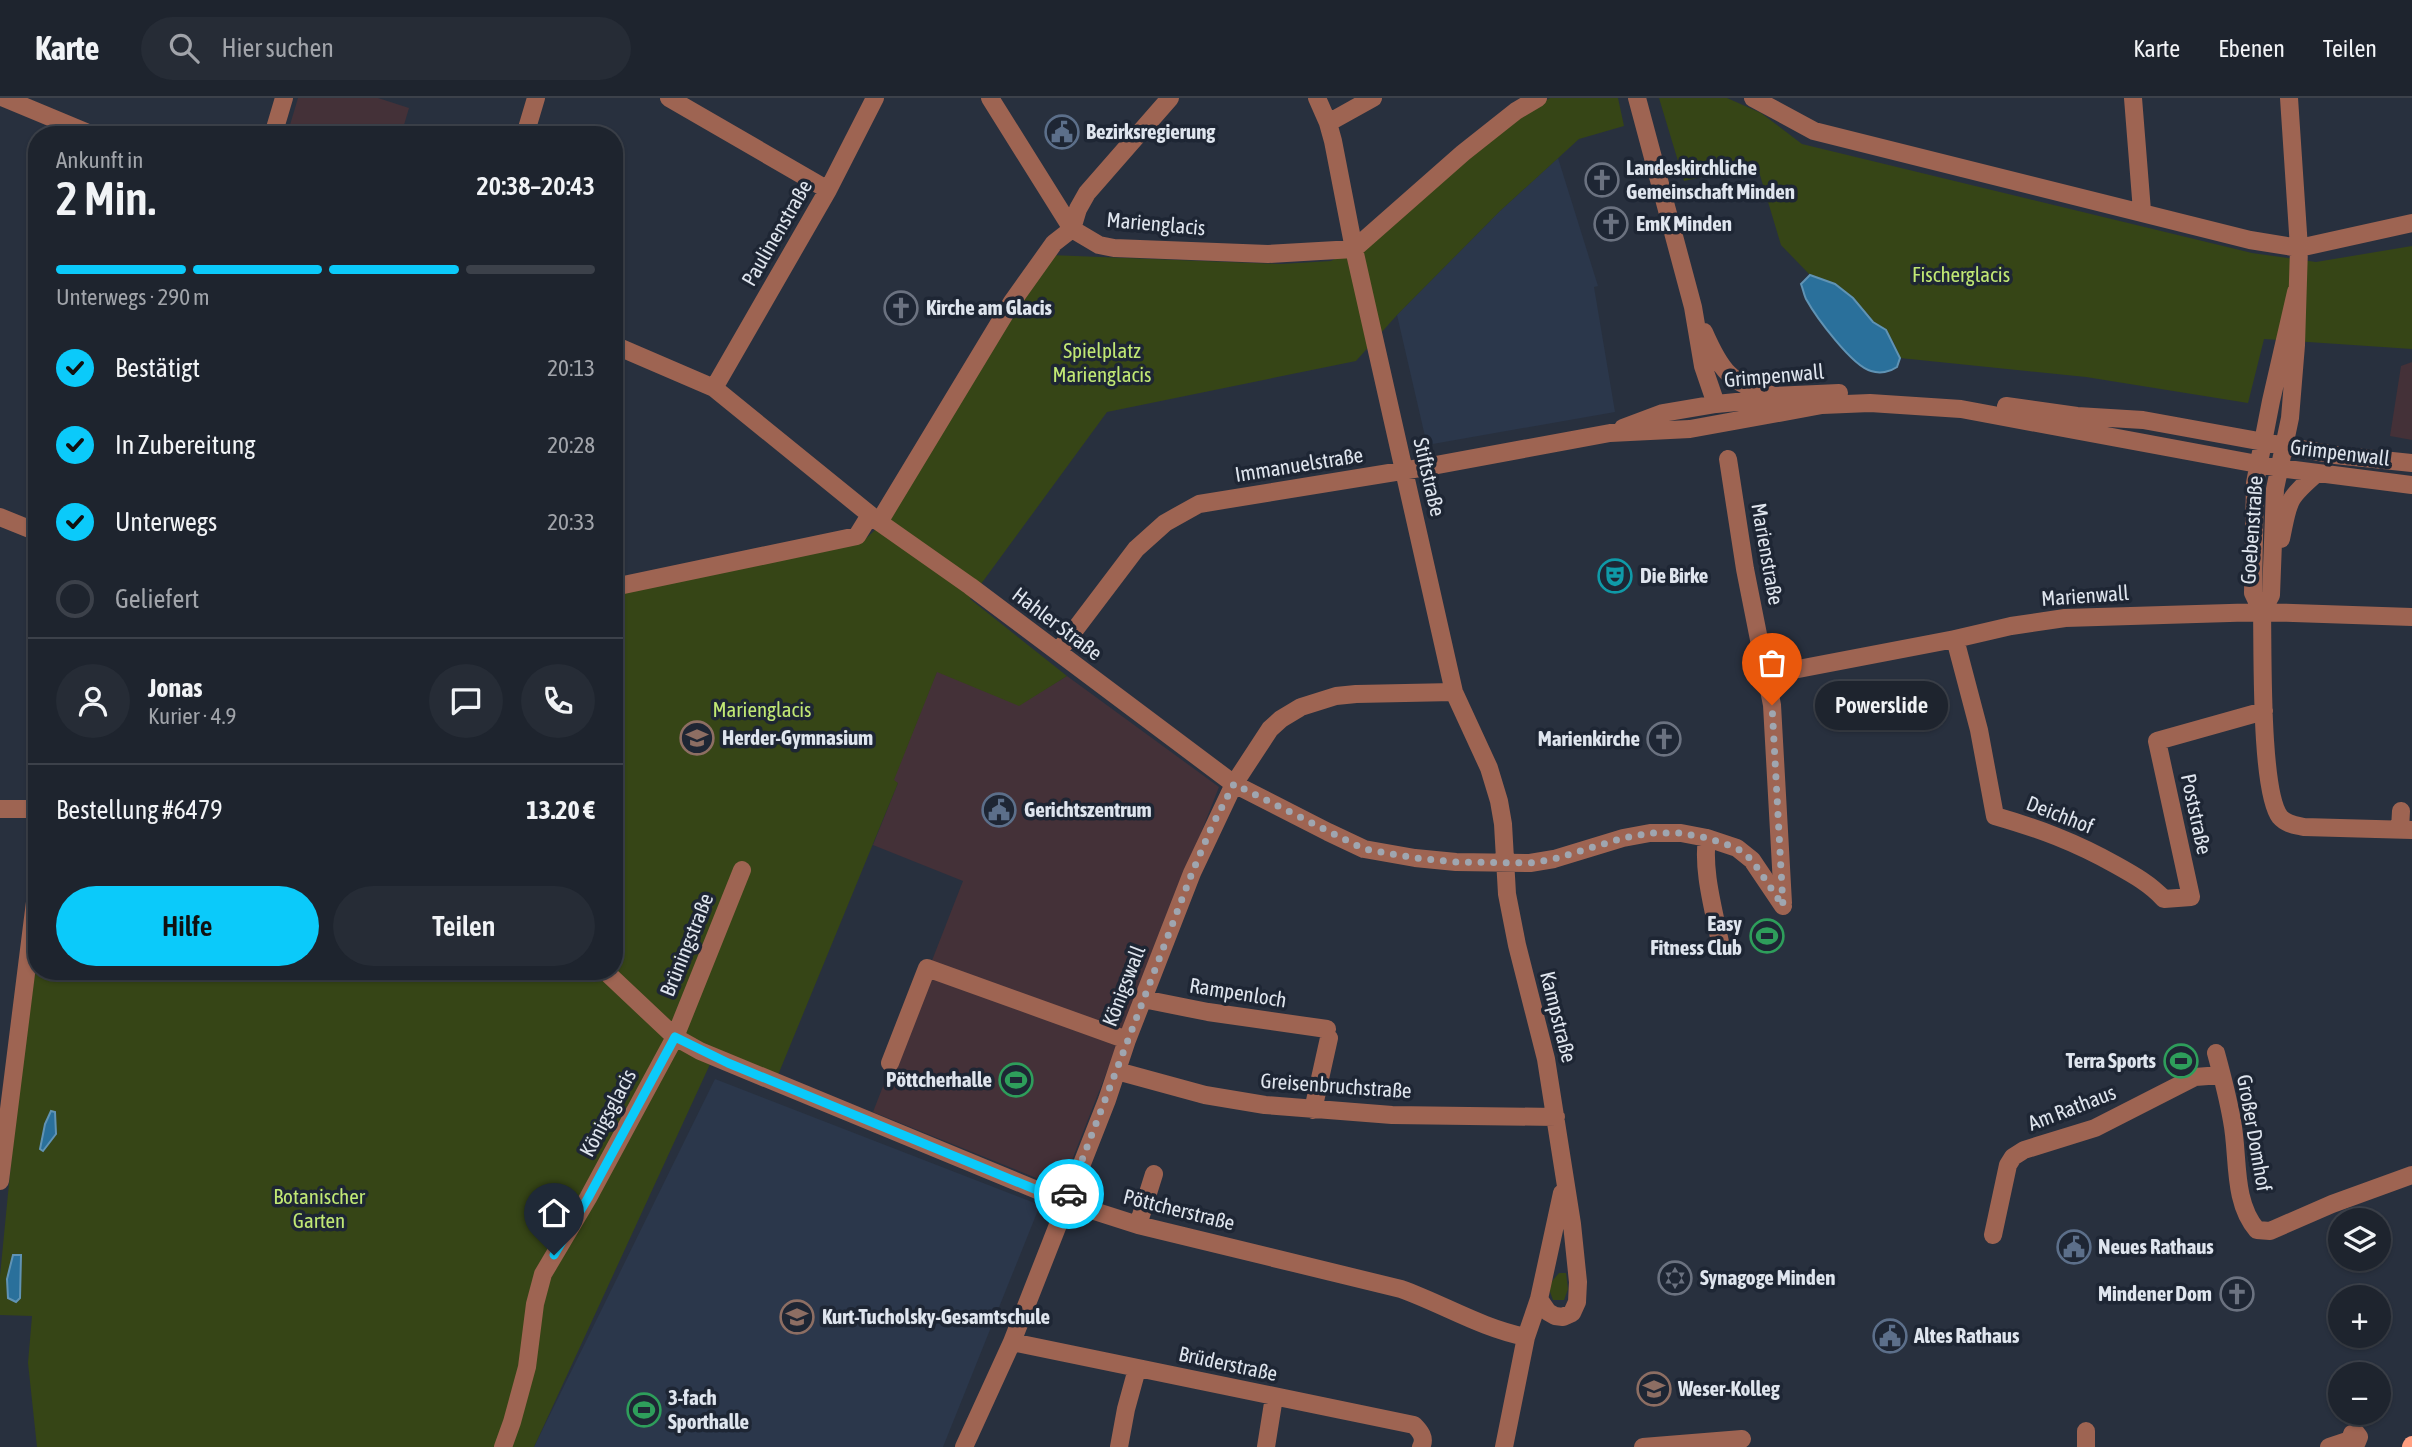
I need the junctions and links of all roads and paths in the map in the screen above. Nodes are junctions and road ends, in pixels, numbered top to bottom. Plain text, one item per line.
1 (4, 98) edge
2 (284, 98) edge
3 (536, 98) edge
4 (668, 98) edge
5 (875, 98) edge
6 (990, 98) edge
7 (1170, 98) edge
8 (1317, 98) edge
9 (1373, 98) edge
10 (1538, 98) edge
11 (1637, 98) edge
12 (2133, 98) edge
13 (2289, 98) edge
14 (1758, 99) edge
15 (1328, 122) junction
16 (71, 126) edge
17 (275, 126) edge
18 (528, 126) edge
19 (828, 190) junction
20 (2142, 211) junction
21 (2412, 223) edge
22 (1072, 229) junction
23 (2299, 248) junction
24 (1354, 249) junction
25 (2296, 292) junction
26 (1693, 307) junction
27 (623, 349) edge
28 (714, 388) junction
29 (1773, 396) junction
30 (1716, 404) junction
31 (1743, 419) junction
32 (1610, 433) junction
33 (2263, 441) junction
34 (2284, 446) junction
35 (1728, 459) dead end
36 (2412, 463) edge
37 (2258, 464) junction
38 (2279, 468) junction
39 (1403, 470) junction
40 (2316, 474) junction
41 (2412, 485) edge
42 (0, 517) edge
43 (874, 519) junction
44 (28, 528) edge
45 (2272, 580) junction
46 (623, 585) edge
47 (2262, 612) junction
48 (2412, 617) edge
49 (1955, 639) junction
50 (1058, 652) junction
51 (1767, 675) junction
52 (1454, 692) junction
53 (2264, 711) junction
54 (1234, 784) junction
55 (0, 808) edge
56 (28, 809) edge
57 (2400, 811) dead end
58 (2406, 830) edge
59 (1707, 838) junction
60 (1505, 863) junction
61 (742, 870) dead end
62 (2190, 897) joint
63 (1783, 906) joint
64 (28, 939) edge
65 (1721, 948) dead end
66 (615, 980) edge
67 (1143, 999) junction
68 (675, 1037) junction
69 (1127, 1040) junction
70 (2216, 1052) dead end
71 (8, 1058) edge
72 (890, 1063) dead end
73 (1117, 1070) junction
74 (2221, 1074) junction
75 (1313, 1110) junction
76 (1556, 1116) junction
77 (1154, 1174) dead end
78 (2407, 1176) edge
79 (0, 1181) edge
80 (1565, 1183) junction
81 (1066, 1202) junction
82 (1138, 1225) junction
83 (1993, 1235) dead end
84 (1539, 1299) junction
85 (1526, 1337) junction
86 (1012, 1342) junction
87 (1137, 1369) junction
88 (1273, 1397) junction
89 (1742, 1439) dead end
90 (2350, 1440) dead end
91 (1422, 1445) edge
92 (1689, 1446) edge
93 (503, 1447) edge
94 (964, 1447) edge
95 (1119, 1447) edge
96 (1266, 1447) edge
97 (1504, 1447) edge
98 (1643, 1447) edge
99 (2329, 1447) edge

1 - 16 street
2 - 17 street
3 - 18 street
4 - 19 street
5 - 19 street, Paulinenstraße
6 - 22 street
7 - 22 street
8 - 15 street, Stiftstraße
9 - 15 street
10 - 24 street
11 - 26 street
12 - 20 street
13 - 23 street, Goebenstraße
14 - 20 street
15 - 24 street, Stiftstraße
19 - 28 street, Paulinenstraße
20 - 23 street
21 - 23 street
22 - 24 street, Marienglacis
22 - 43 street
23 - 25 street, Goebenstraße
24 - 39 street, Stiftstraße
25 - 33 street, Goebenstraße
25 - 34 street, Goebenstraße
26 - 29 street
26 - 30 street
27 - 28 street, Hahler Straße
28 - 43 street, Hahler Straße
29 - 30 street, Grimpenwall
29 - 33 street, Grimpenwall
30 - 31 street, Grimpenwall
30 - 32 street, Immanuelstraße
31 - 32 street, Immanuelstraße
31 - 37 street, Grimpenwall
32 - 39 street, Immanuelstraße
33 - 34 street, Grimpenwall
33 - 37 street, Goebenstraße
34 - 36 street, Grimpenwall
34 - 38 street, Goebenstraße
35 - 51 street, Marienstraße
37 - 38 street, Grimpenwall
37 - 47 street, Goebenstraße
38 - 40 street, Grimpenwall
38 - 45 street, Goebenstraße
39 - 50 street, Immanuelstraße
39 - 52 street, Stiftstraße
40 - 41 street, Grimpenwall
40 - 45 street
42 - 44 street
43 - 46 street
43 - 50 street, Hahler Straße
45 - 47 street, Goebenstraße
47 - 48 street, Marienwall
47 - 49 street, Marienwall
47 - 53 street
49 - 51 street, Marienwall
49 - 62 street, Deichhof
50 - 54 street, Hahler Straße
51 - 63 street, Marienstraße
52 - 54 street, Königswall
52 - 60 street, Stiftstraße
53 - 58 street
53 - 62 street, Poststraße
54 - 60 street, Hahler Straße
54 - 67 street, Königswall
55 - 56 street
57 - 58 street
59 - 60 street, Hahler Straße
59 - 63 street, Hahler Straße
59 - 65 street
60 - 76 street, Kampstraße
61 - 68 street, Brüningstraße
64 - 71 street
66 - 68 street
67 - 69 street, Königswall
67 - 75 street, Rampenloch
68 - 81 street, Pöttcherstraße
68 - 93 street, Königsglacis
69 - 72 street
69 - 73 street, Königswall
70 - 74 street, Großer Domhof
71 - 79 street
73 - 75 street, Greisenbruchstraße
73 - 81 street, Königswall
74 - 78 street, Großer Domhof
74 - 83 street, Am Rathaus
75 - 76 street, Greisenbruchstraße
76 - 80 street, Kampstraße
77 - 82 street
80 - 84 street, Kampstraße
80 - 84 street, Kampstraße
81 - 82 street, Pöttcherstraße
81 - 86 street, Königswall
82 - 85 street, Pöttcherstraße
84 - 85 street, Kampstraße
85 - 97 street, Kampstraße
86 - 87 street, Brüderstraße
86 - 94 street, Königswall
87 - 88 street, Brüderstraße
87 - 95 street
88 - 91 street, Brüderstraße
88 - 96 street
89 - 92 street
90 - 99 street
92 - 98 street

